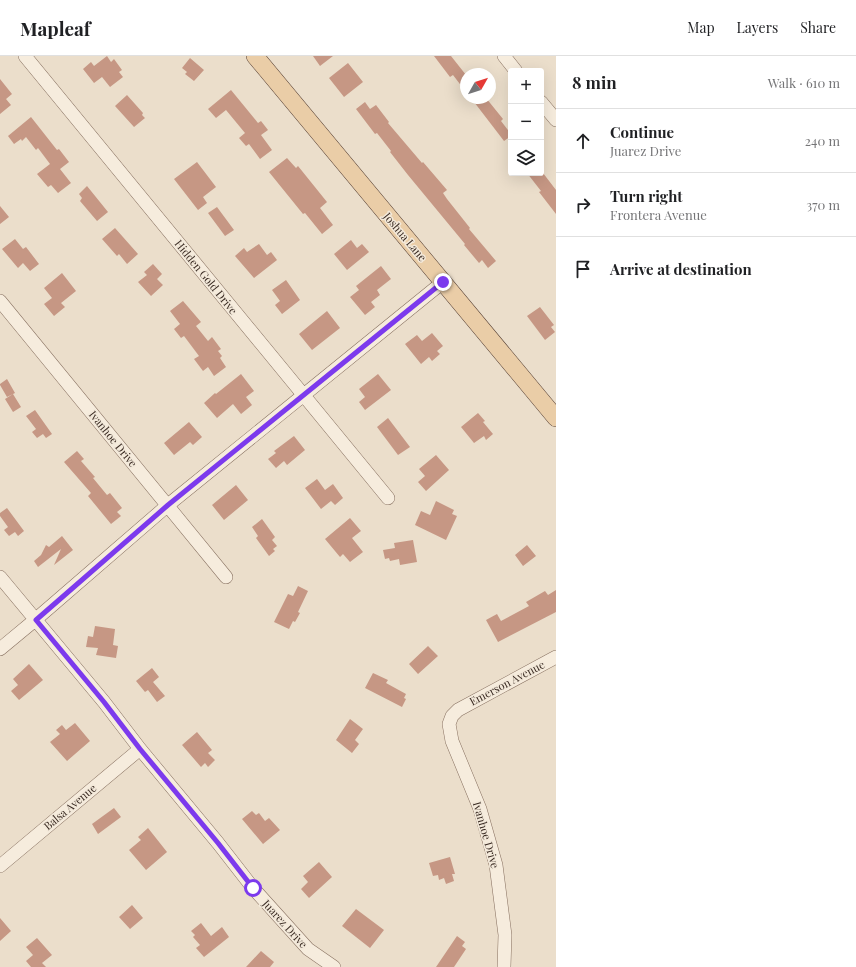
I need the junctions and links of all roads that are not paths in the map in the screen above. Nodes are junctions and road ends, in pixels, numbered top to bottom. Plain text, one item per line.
1 (25, 56) edge
2 (255, 56) edge
3 (504, 56) edge
4 (514, 68) edge
5 (543, 104) edge
6 (556, 120) edge
7 (443, 282) junction
8 (0, 301) edge
9 (303, 394) junction
10 (556, 418) edge
11 (388, 498) dead end
12 (168, 505) junction
13 (0, 577) edge
14 (226, 577) dead end
15 (36, 620) junction
16 (0, 649) edge
17 (556, 657) edge
18 (458, 710) joint
19 (140, 749) junction
20 (0, 866) edge
21 (334, 967) edge
22 (504, 967) edge

1 - 9 street, Hidden Gold Drive
2 - 7 main road, Joshua Lane
3 - 4 street
5 - 6 street
7 - 9 street
7 - 10 main road, Joshua Lane
8 - 12 street, Ivanhoe Drive
9 - 11 street, Hidden Gold Drive
9 - 12 street
12 - 14 street, Ivanhoe Drive
12 - 15 street
13 - 15 street, Juarez Drive
15 - 16 street
15 - 19 street, Juarez Drive
17 - 18 street, Emerson Avenue
18 - 22 street, Ivanhoe Drive
19 - 20 street, Balsa Avenue
19 - 21 street, Juarez Drive

